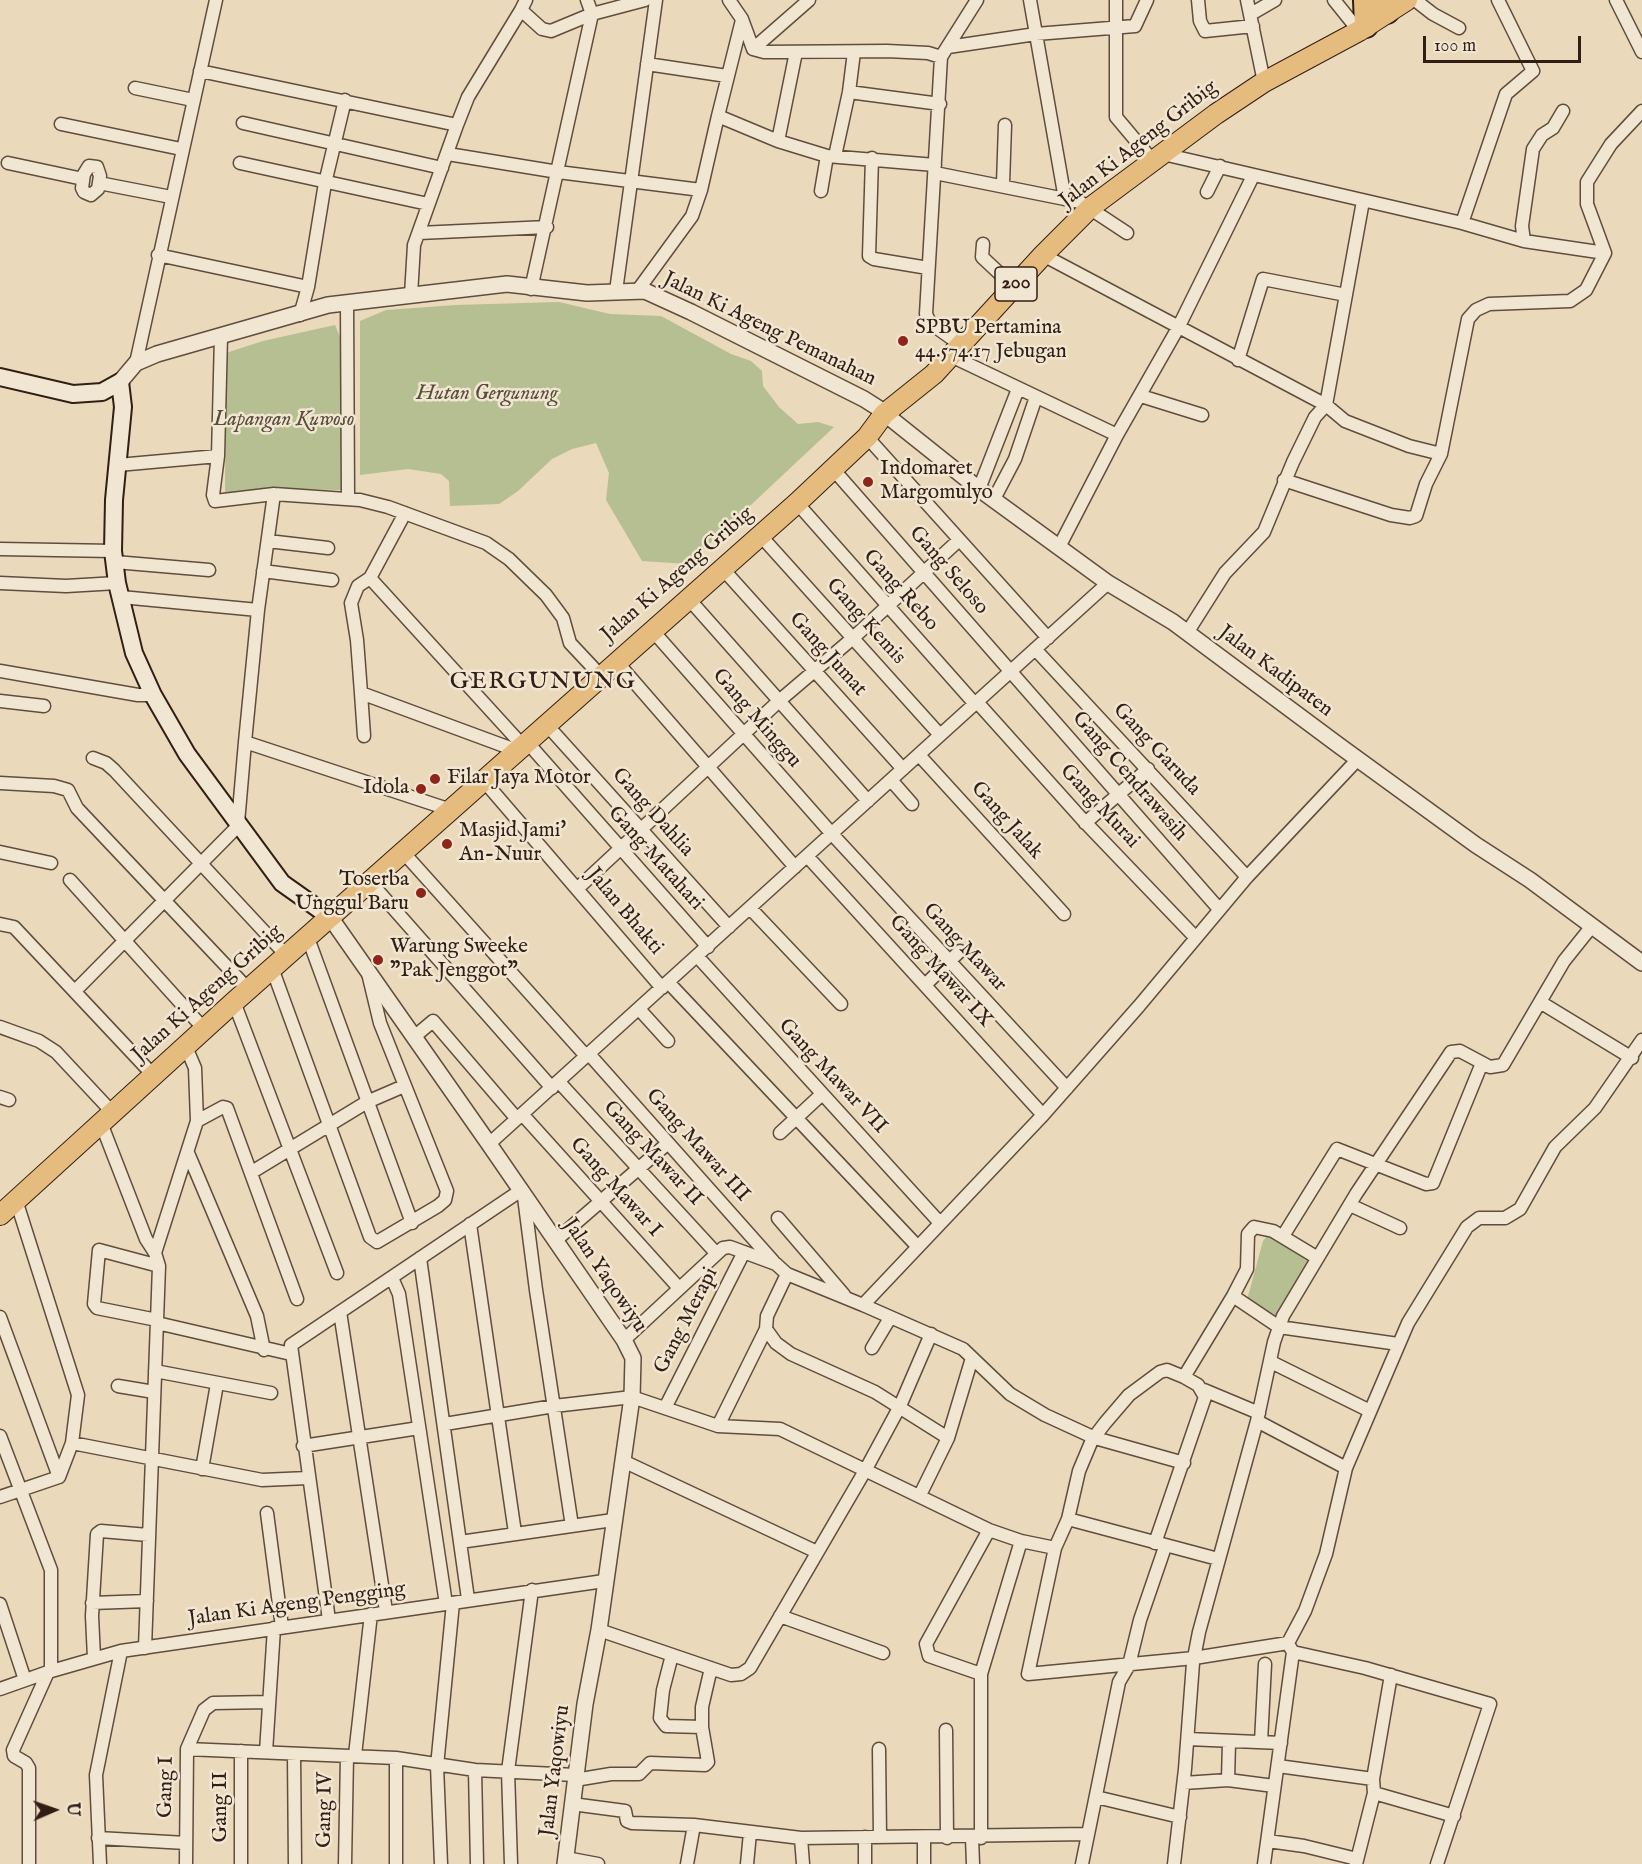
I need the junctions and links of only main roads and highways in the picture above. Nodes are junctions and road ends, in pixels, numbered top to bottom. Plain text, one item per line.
1 (1365, 0) edge
2 (1396, 3) edge
3 (1363, 28) junction
4 (0, 377) edge
5 (330, 917) junction
6 (0, 1215) edge

1 - 3 highway
2 - 3 main road, Jalan Ki Ageng Gribig / 200
3 - 5 main road, Jalan Ki Ageng Gribig / 200
4 - 5 main road
5 - 6 main road, Jalan Ki Ageng Gribig / 200

